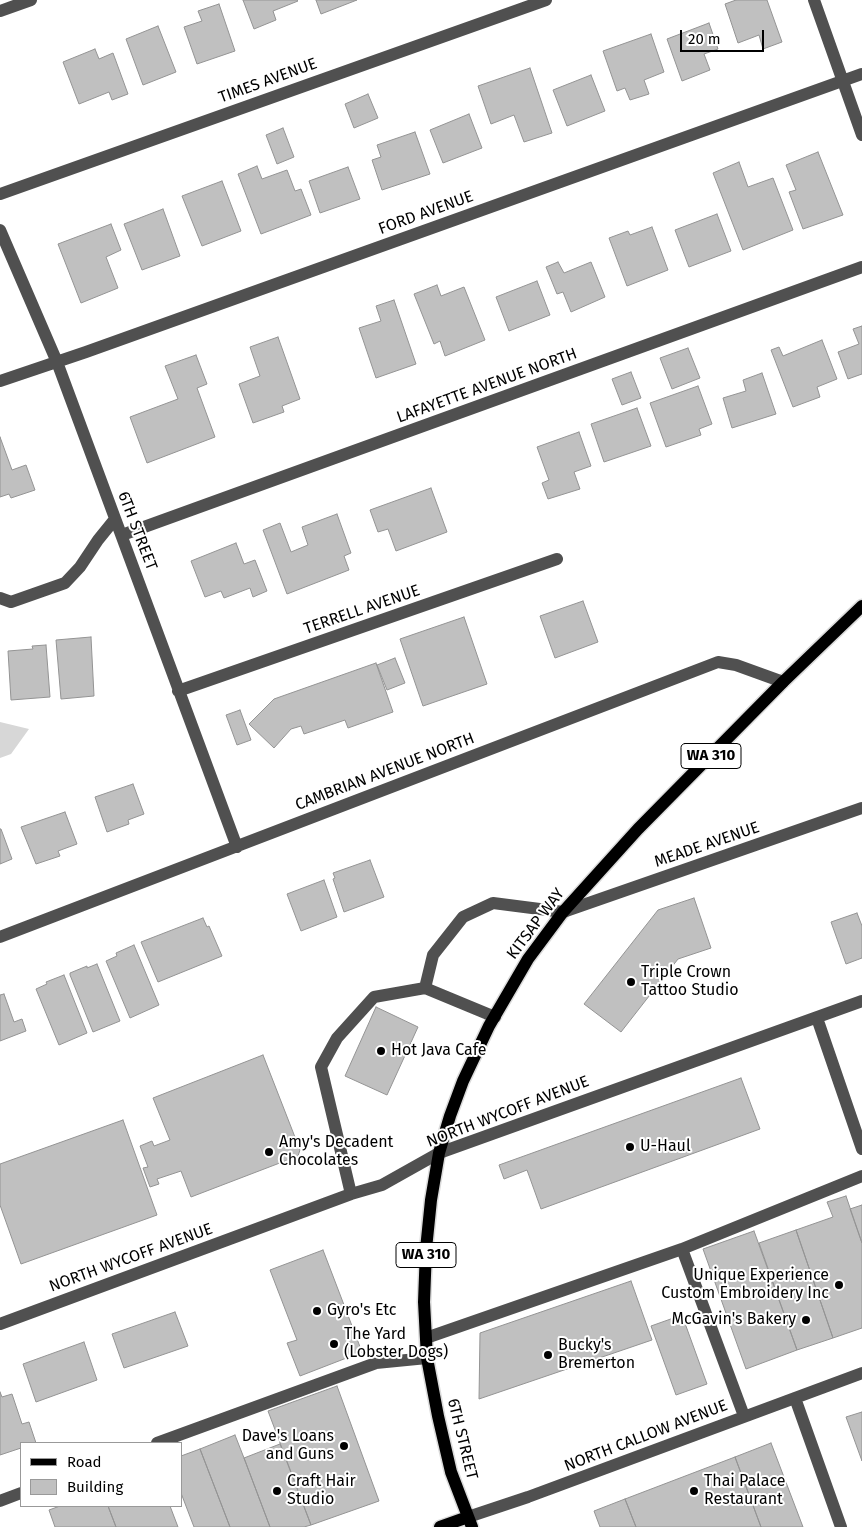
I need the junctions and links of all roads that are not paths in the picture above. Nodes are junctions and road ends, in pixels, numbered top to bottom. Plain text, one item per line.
1 (31, 0) edge
2 (546, 0) edge
3 (814, 0) edge
4 (0, 11) edge
5 (862, 74) edge
6 (844, 81) junction
7 (862, 135) edge
8 (0, 194) edge
9 (0, 230) edge
10 (862, 266) edge
11 (57, 362) junction
12 (0, 381) edge
13 (115, 520) junction
14 (122, 536) junction
15 (557, 559) dead end
16 (0, 598) edge
17 (862, 606) edge
18 (783, 682) junction
19 (178, 691) junction
20 (862, 808) edge
21 (236, 847) junction
22 (563, 912) junction
23 (0, 937) edge
24 (425, 988) junction
25 (862, 1001) edge
26 (495, 1017) junction
27 (817, 1018) junction
28 (862, 1149) edge
29 (440, 1153) junction
30 (862, 1176) edge
31 (351, 1194) junction
32 (682, 1249) junction
33 (0, 1324) edge
34 (426, 1338) junction
35 (427, 1358) junction
36 (862, 1373) edge
37 (795, 1398) junction
38 (744, 1416) junction
39 (160, 1442) edge
40 (20, 1493) edge
41 (0, 1501) edge
42 (470, 1522) edge
43 (440, 1527) edge
44 (841, 1527) edge

1 - 4 street
2 - 8 street, TIMES AVENUE
3 - 6 street
5 - 6 street, FORD AVENUE
6 - 7 street
6 - 11 street, FORD AVENUE
9 - 11 street, 6TH STREET
10 - 14 street, LAFAYETTE AVENUE NORTH
11 - 12 street, FORD AVENUE
11 - 13 street, 6TH STREET
13 - 14 street, 6TH STREET
13 - 16 street
14 - 19 street, 6TH STREET
15 - 19 street, TERRELL AVENUE
17 - 18 main road, KITSAP WAY / WA 310
18 - 21 street, CAMBRIAN AVENUE NORTH
18 - 22 main road, KITSAP WAY / WA 310
19 - 21 street, 6TH STREET
20 - 22 street, MEADE AVENUE
21 - 23 street, CAMBRIAN AVENUE NORTH
22 - 24 street
22 - 26 main road, KITSAP WAY / WA 310
24 - 26 street
24 - 31 street
25 - 27 street, NORTH WYCOFF AVENUE
26 - 29 main road, KITSAP WAY / WA 310
27 - 28 street
27 - 29 street, NORTH WYCOFF AVENUE
29 - 31 street, NORTH WYCOFF AVENUE
29 - 34 main road, KITSAP WAY / WA 310
30 - 32 street
31 - 33 street, NORTH WYCOFF AVENUE
32 - 34 street
32 - 38 street
34 - 35 main road, KITSAP WAY / WA 310
35 - 39 street
35 - 42 main road, 6TH STREET / WA 310
36 - 37 street, NORTH CALLOW AVENUE
37 - 38 street, NORTH CALLOW AVENUE
37 - 44 street
38 - 42 street, NORTH CALLOW AVENUE
40 - 41 street
42 - 43 main road, NORTH CALLOW AVENUE

